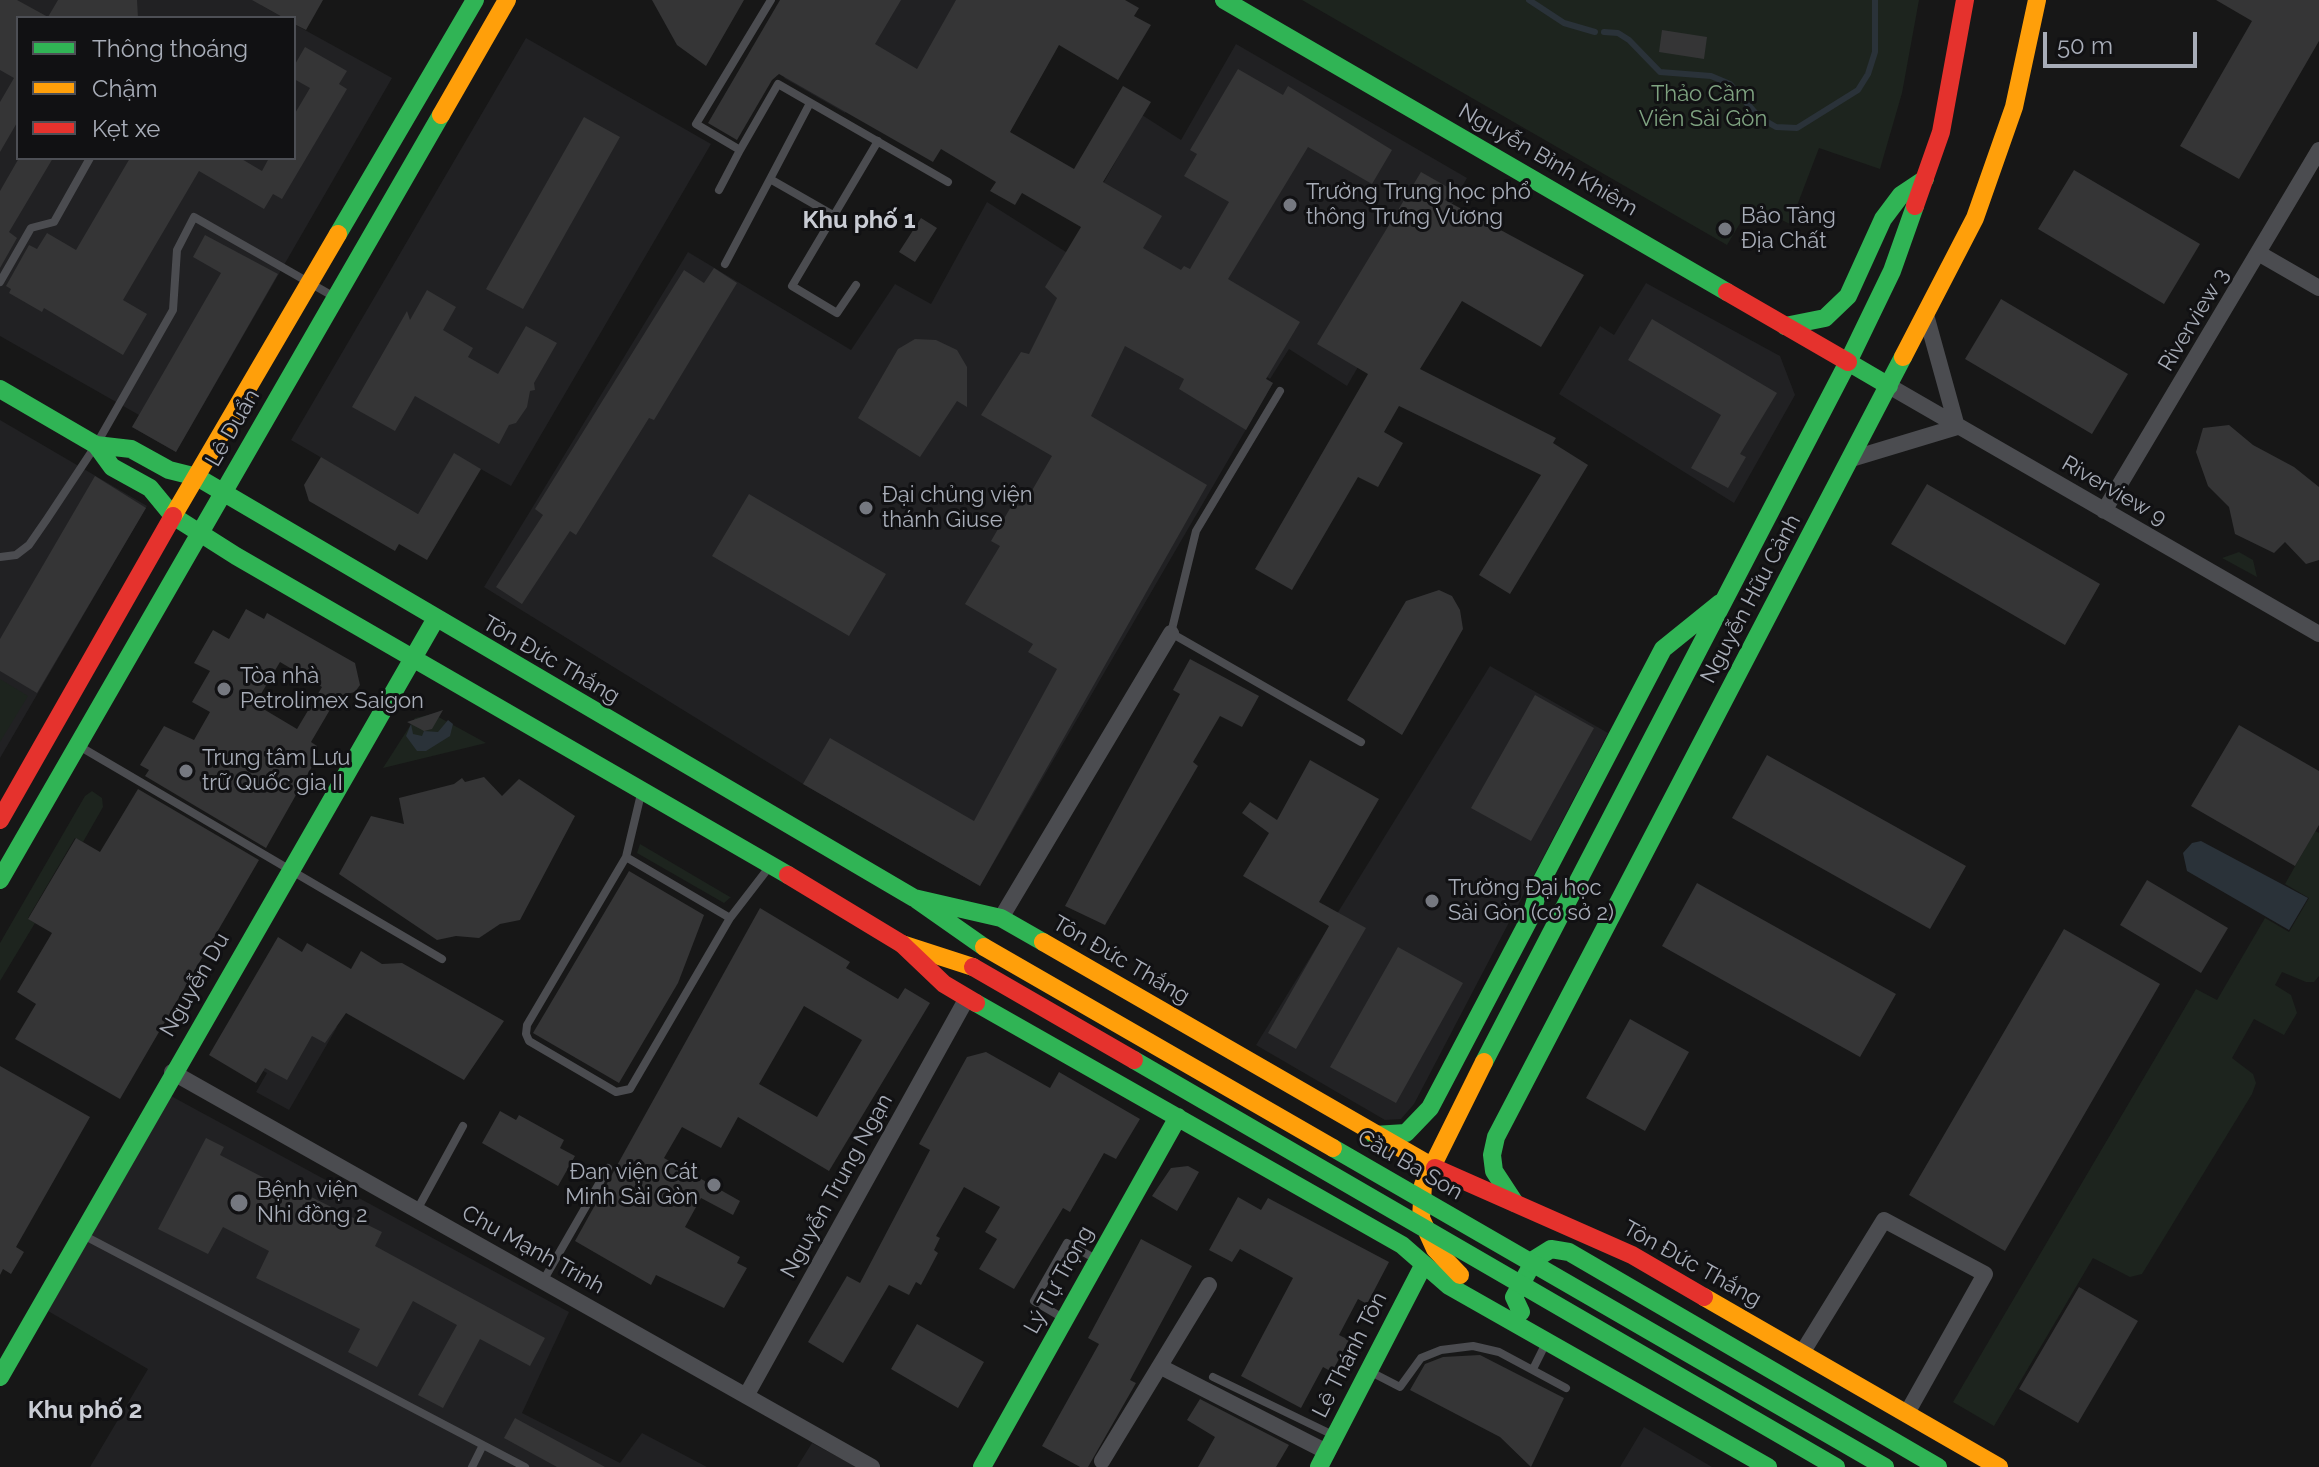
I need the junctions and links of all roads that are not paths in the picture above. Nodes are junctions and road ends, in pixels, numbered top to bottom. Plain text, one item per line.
1 (475, 0) edge
2 (507, 0) edge
3 (771, 0) edge
4 (1224, 0) edge
5 (1965, 0) edge
6 (2037, 0) edge
7 (419, 97) junction
8 (810, 103) junction
9 (443, 111) junction
10 (878, 141) junction
11 (740, 150) junction
12 (2319, 150) edge
13 (89, 160) edge
14 (770, 179) junction
15 (1925, 179) junction
16 (948, 182) dead end
17 (719, 190) dead end
18 (833, 215) junction
19 (2260, 254) junction
20 (1867, 259) junction
21 (725, 264) dead end
22 (1892, 271) junction
23 (0, 282) edge
24 (311, 282) junction
25 (856, 285) dead end
26 (2319, 288) edge
27 (335, 298) junction
28 (1926, 315) junction
29 (1785, 326) junction
30 (1848, 362) junction
31 (1889, 386) junction
32 (0, 389) edge
33 (1280, 391) dead end
34 (1957, 427) junction
35 (96, 445) junction
36 (1851, 459) junction
37 (197, 477) junction
38 (224, 492) junction
39 (2104, 511) junction
40 (173, 516) junction
41 (200, 533) junction
42 (0, 557) edge
43 (1723, 601) junction
44 (435, 620) junction
45 (1171, 633) junction
46 (2319, 634) edge
47 (412, 658) junction
48 (523, 695) junction
49 (1361, 742) dead end
50 (78, 745) junction
51 (643, 789) junction
52 (0, 820) edge
53 (626, 857) junction
54 (771, 864) junction
55 (1585, 866) junction
56 (289, 871) junction
57 (0, 880) edge
58 (914, 898) junction
59 (1531, 916) junction
60 (730, 918) junction
61 (1001, 918) junction
62 (902, 944) junction
63 (442, 959) dead end
64 (967, 998) junction
65 (172, 1072) junction
66 (1178, 1117) junction
67 (463, 1126) dead end
68 (1374, 1135) junction
69 (1430, 1166) junction
70 (608, 1168) dead end
71 (1516, 1204) junction
72 (417, 1210) junction
73 (81, 1234) junction
74 (1098, 1260) junction
75 (1424, 1264) junction
76 (543, 1281) junction
77 (1209, 1285) dead end
78 (1521, 1312) junction
79 (1065, 1319) junction
80 (1546, 1342) junction
81 (1802, 1353) junction
82 (1161, 1367) junction
83 (1533, 1369) junction
84 (1602, 1370) junction
85 (1369, 1371) junction
86 (0, 1377) edge
87 (1213, 1377) dead end
88 (1566, 1388) dead end
89 (746, 1396) junction
90 (1907, 1413) junction
91 (483, 1445) junction
92 (1327, 1452) edge
93 (1102, 1461) dead end
94 (866, 1465) edge
95 (472, 1467) edge
96 (525, 1467) edge
97 (982, 1467) edge
98 (1768, 1467) edge
99 (1836, 1467) edge
100 (1885, 1467) edge
101 (1938, 1467) edge
102 (1999, 1467) edge

1 - 7 main road, Lê Duẩn
2 - 9 main road, Lê Duẩn
3 - 11 lane
4 - 29 main road, Nguyễn Bỉnh Khiêm
5 - 15 main road, Nguyễn Hữu Cảnh
6 - 28 main road, Nguyễn Hữu Cảnh
7 - 9 main road
7 - 24 main road, Lê Duẩn
8 - 10 lane
8 - 11 lane
8 - 14 lane
9 - 27 main road, Lê Duẩn
10 - 16 lane
10 - 18 lane
11 - 17 lane
12 - 19 street, Riverview 3
13 - 23 lane
14 - 18 lane
14 - 21 lane
15 - 20 main road
15 - 22 main road, Nguyễn Hữu Cảnh
18 - 25 lane
19 - 26 street
19 - 39 street, Riverview 3
20 - 22 main road
20 - 29 main road
22 - 30 main road, Nguyễn Hữu Cảnh
24 - 27 lane
24 - 35 lane
24 - 37 main road, Lê Duẩn
27 - 38 main road, Lê Duẩn
28 - 31 main road, Nguyễn Hữu Cảnh
28 - 34 street
29 - 30 main road, Nguyễn Bỉnh Khiêm
30 - 31 main road, Nguyễn Bỉnh Khiêm
30 - 43 main road, Nguyễn Hữu Cảnh
31 - 34 street, Riverview 9
31 - 36 main road, Nguyễn Hữu Cảnh
32 - 35 main road
33 - 45 lane
34 - 36 street
34 - 39 street, Riverview 9
35 - 37 main road, Tôn Đức Thắng
35 - 40 main road, Tôn Đức Thắng
35 - 42 lane
36 - 71 main road, Nguyễn Hữu Cảnh
37 - 38 main road, Tôn Đức Thắng
37 - 40 main road, Lê Duẩn
38 - 41 main road, Lê Duẩn
38 - 44 main road, Tôn Đức Thắng
39 - 46 street, Riverview 9
40 - 41 main road, Tôn Đức Thắng
40 - 52 main road, Lê Duẩn
41 - 47 main road, Tôn Đức Thắng
41 - 50 main road, Lê Duẩn
43 - 55 main road, Nguyễn Hữu Cảnh
43 - 59 main road
44 - 47 main road, Nguyễn Du
44 - 48 main road, Tôn Đức Thắng
45 - 49 lane
45 - 61 street
47 - 48 main road, Tôn Đức Thắng
47 - 56 main road, Nguyễn Du
48 - 51 main road, Tôn Đức Thắng
48 - 58 main road, Tôn Đức Thắng
50 - 56 lane
50 - 57 main road, Lê Duẩn
51 - 53 lane
51 - 54 main road, Tôn Đức Thắng
53 - 60 lane
53 - 60 lane
54 - 60 lane
54 - 62 main road, Tôn Đức Thắng
55 - 59 main road
55 - 69 main road, Nguyễn Hữu Cảnh
56 - 63 lane
56 - 65 main road, Nguyễn Du
58 - 61 main road, Tôn Đức Thắng
58 - 100 main road, Cầu Ba Son, bridge
59 - 68 main road
61 - 68 main road, Tôn Đức Thắng
62 - 64 main road, Tôn Đức Thắng
62 - 99 main road, bridge
64 - 66 main road, Tôn Đức Thắng
64 - 89 street, Nguyễn Trung Ngạn
65 - 72 street, Chu Mạnh Trinh
65 - 73 main road, Nguyễn Du
66 - 74 main road, Lý Tự Trọng
66 - 75 main road, Tôn Đức Thắng
67 - 72 lane
68 - 69 main road, Tôn Đức Thắng
69 - 71 main road, Tôn Đức Thắng
69 - 78 main road, Nguyễn Hữu Cảnh
70 - 76 lane
71 - 81 main road, Tôn Đức Thắng
72 - 76 street, Chu Mạnh Trinh
73 - 86 main road, Nguyễn Du
73 - 91 lane
74 - 79 main road, Lý Tự Trọng
74 - 79 lane
75 - 80 main road, Tôn Đức Thắng
75 - 85 main road, Lê Thánh Tôn
76 - 89 street, Chu Mạnh Trinh
77 - 82 street
78 - 84 main road, Nguyễn Hữu Cảnh
78 - 101 main road
79 - 97 main road, Lý Tự Trọng
80 - 83 lane
80 - 84 main road, Tôn Đức Thắng
81 - 90 main road, Tôn Đức Thắng
81 - 90 street
82 - 92 street
82 - 93 street
83 - 85 lane
83 - 88 lane
84 - 98 main road, Tôn Đức Thắng
85 - 92 main road, Lê Thánh Tôn
87 - 92 lane
89 - 94 street, Chu Mạnh Trinh
90 - 102 main road, Tôn Đức Thắng
91 - 95 lane
91 - 96 lane

